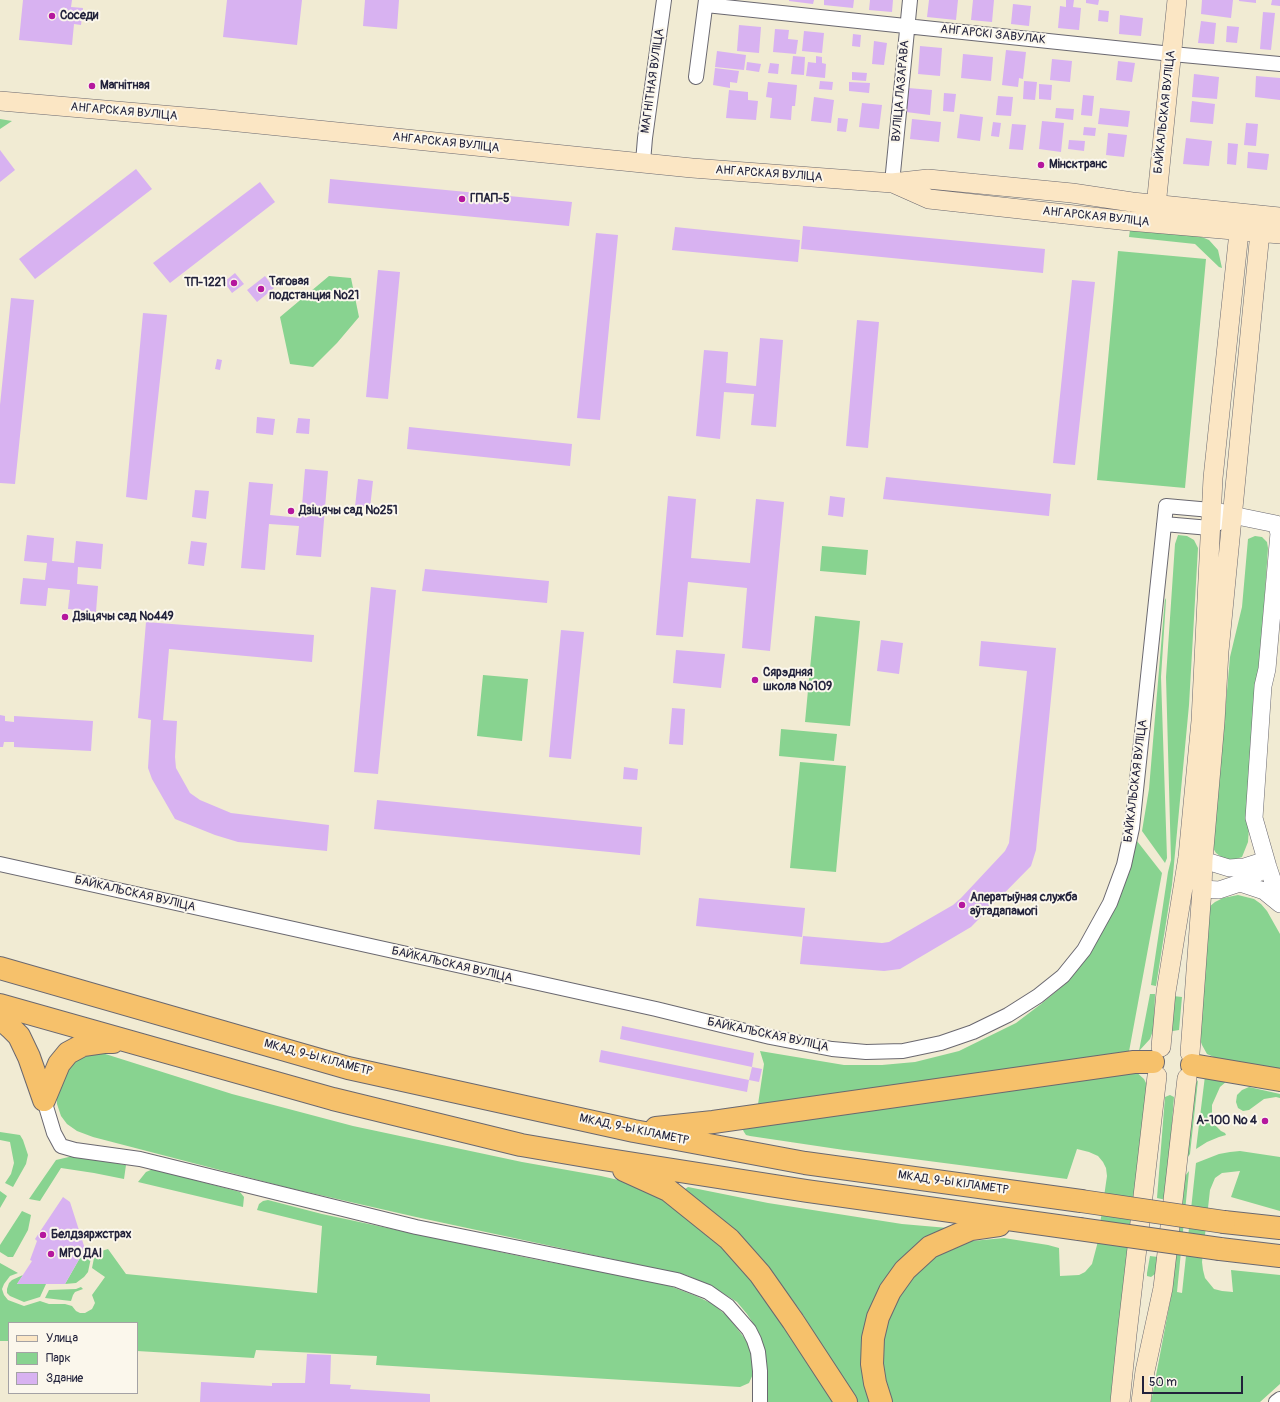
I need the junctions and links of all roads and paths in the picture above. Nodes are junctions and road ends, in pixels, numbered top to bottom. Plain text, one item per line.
1 (664, 0) edge
2 (910, 0) edge
3 (1177, 0) edge
4 (706, 3) edge
5 (907, 26) junction
6 (1172, 54) junction
7 (1280, 64) edge
8 (696, 76) dead end
9 (0, 101) edge
10 (643, 162) junction
11 (892, 183) junction
12 (1156, 204) junction
13 (1280, 217) edge
14 (1154, 223) junction
15 (1257, 224) junction
16 (1239, 232) junction
17 (1280, 234) edge
18 (1232, 515) junction
19 (1211, 519) junction
20 (1164, 524) junction
21 (1195, 859) junction
22 (1267, 863) junction
23 (0, 864) edge
24 (1240, 883) junction
25 (1202, 889) junction
26 (1280, 904) edge
27 (0, 968) edge
28 (0, 1005) edge
29 (0, 1018) edge
30 (135, 1044) junction
31 (1157, 1062) junction
32 (1190, 1065) junction
33 (1280, 1080) edge
34 (44, 1100) junction
35 (634, 1131) junction
36 (604, 1160) junction
37 (1030, 1222) junction
38 (1280, 1228) edge
39 (1280, 1256) edge
40 (1280, 1399) edge
41 (760, 1402) edge
42 (846, 1402) edge
43 (881, 1402) edge
44 (1120, 1402) edge
45 (1141, 1402) edge
46 (1276, 1402) edge

1 - 10 street, МАГНІТНАЯ ВУЛІЦА
2 - 5 street, ВУЛІЦА ЛАЗАРАВА
3 - 6 main road, БАЙКАЛЬСКАЯ ВУЛІЦА
4 - 5 street, АНГАРСКІ ЗАВУЛАК
4 - 8 street
5 - 6 street, АНГАРСКІ ЗАВУЛАК
5 - 11 street, ВУЛІЦА ЛАЗАРАВА
6 - 7 street, АНГАРСКІ ЗАВУЛАК
6 - 12 main road, БАЙКАЛЬСКАЯ ВУЛІЦА
9 - 10 main road, АНГАРСКАЯ ВУЛІЦА
10 - 11 main road, АНГАРСКАЯ ВУЛІЦА
11 - 12 main road, АНГАРСКАЯ ВУЛІЦА
11 - 14 main road, АНГАРСКАЯ ВУЛІЦА
12 - 14 main road, БАЙКАЛЬСКАЯ ВУЛІЦА
12 - 15 main road, АНГАРСКАЯ ВУЛІЦА
13 - 15 main road, АНГАРСКАЯ ВУЛІЦА
14 - 16 main road, АНГАРСКАЯ ВУЛІЦА
15 - 16 main road, АНГАРСКАЯ ВУЛІЦА
15 - 17 main road, АНГАРСКАЯ ВУЛІЦА
15 - 18 main road
16 - 19 main road
18 - 19 street, БАЙКАЛЬСКАЯ ВУЛІЦА
18 - 21 main road
18 - 22 street, БАЙКАЛЬСКАЯ ВУЛІЦА
19 - 20 street, БАЙКАЛЬСКАЯ ВУЛІЦА
19 - 20 street, БАЙКАЛЬСКАЯ ВУЛІЦА
19 - 21 main road
20 - 23 street, БАЙКАЛЬСКАЯ ВУЛІЦА
21 - 22 street
21 - 25 main road
21 - 31 main road
22 - 24 street
22 - 26 street, БАЙКАЛЬСКАЯ ВУЛІЦА
24 - 25 street
24 - 26 street
25 - 32 main road
27 - 35 highway, МКАД, 9-Ы КІЛАМЕТР
28 - 30 highway
29 - 34 highway
30 - 34 highway
30 - 36 highway
31 - 32 main road
31 - 32 main road
31 - 35 highway
31 - 44 main road
32 - 33 highway
32 - 45 main road
34 - 41 street
35 - 38 highway, МКАД, 9-Ы КІЛАМЕТР, bridge
36 - 37 highway
36 - 42 highway
37 - 39 highway, bridge
37 - 43 highway
40 - 46 street

